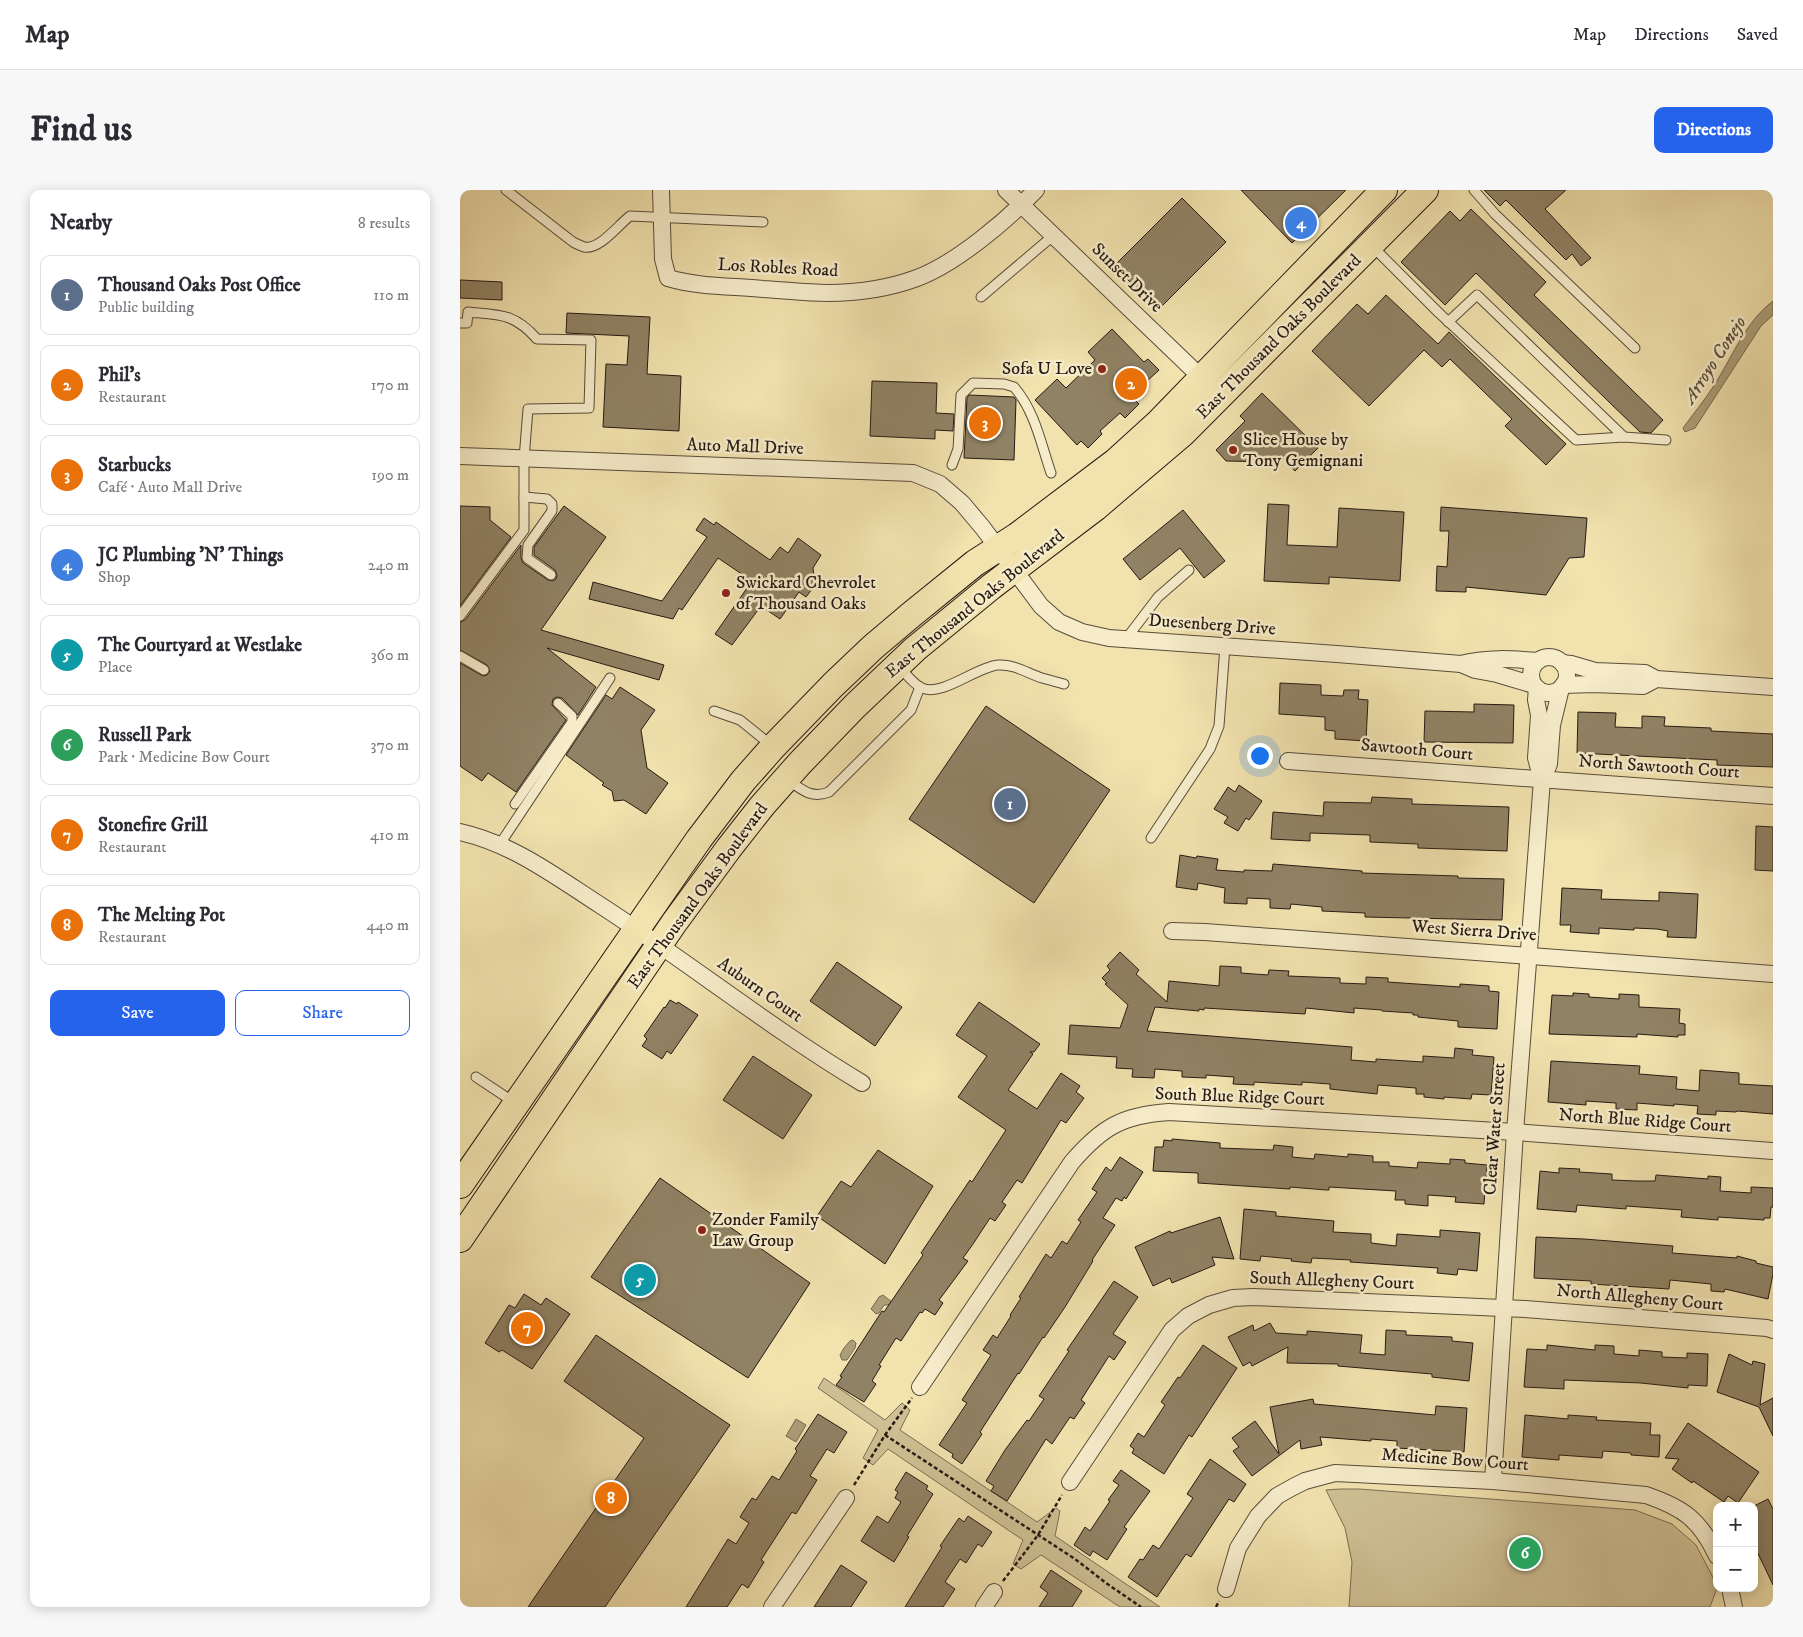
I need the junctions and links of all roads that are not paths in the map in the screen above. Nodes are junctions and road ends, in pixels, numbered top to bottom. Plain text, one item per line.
1 (506, 190) edge
2 (661, 190) edge
3 (1006, 190) edge
4 (1036, 190) edge
5 (1384, 190) edge
6 (1425, 190) edge
7 (1474, 190) edge
8 (1022, 204) junction
9 (662, 217) junction
10 (763, 222) dead end
11 (1054, 235) junction
12 (1371, 245) junction
13 (980, 297) dead end
14 (1448, 322) junction
15 (460, 323) edge
16 (1635, 348) dead end
17 (1201, 378) junction
18 (1221, 395) junction
19 (1624, 437) junction
20 (1666, 440) dead end
21 (460, 456) edge
22 (524, 458) junction
23 (952, 465) dead end
24 (1051, 473) dead end
25 (524, 497) junction
26 (997, 548) junction
27 (1014, 570) junction
28 (1189, 570) dead end
29 (551, 575) dead end
30 (460, 616) edge
31 (1126, 640) junction
32 (1225, 646) junction
33 (460, 656) edge
34 (1538, 661) junction
35 (1562, 663) junction
36 (898, 664) junction
37 (1461, 664) junction
38 (484, 670) dead end
39 (610, 678) dead end
40 (1656, 679) junction
41 (1064, 684) dead end
42 (1535, 686) junction
43 (1562, 686) junction
44 (920, 687) junction
45 (1773, 687) edge
46 (558, 703) dead end
47 (714, 712) dead end
48 (773, 747) junction
49 (1288, 761) dead end
50 (786, 779) junction
51 (1542, 780) junction
52 (1773, 796) edge
53 (515, 804) dead end
54 (460, 832) edge
55 (1151, 838) dead end
56 (500, 844) junction
57 (636, 928) junction
58 (1172, 931) dead end
59 (660, 944) junction
60 (1529, 955) junction
61 (1773, 974) edge
62 (476, 1077) dead end
63 (862, 1083) dead end
64 (515, 1103) junction
65 (1514, 1132) junction
66 (1773, 1151) edge
67 (460, 1185) edge
68 (460, 1239) edge
69 (1502, 1308) junction
70 (1773, 1330) edge
71 (920, 1387) road end
72 (1070, 1482) road end
73 (1493, 1482) junction
74 (846, 1498) road end
75 (1713, 1548) edge
76 (1226, 1589) dead end
77 (994, 1592) road end
78 (1731, 1592) edge
79 (772, 1607) edge
80 (984, 1607) edge
81 (1734, 1607) edge

1 - 9 lane
2 - 9 street
3 - 8 street, Sunset Drive
4 - 8 street, Los Robles Road
5 - 17 main road, East Thousand Oaks Boulevard
6 - 12 main road, East Thousand Oaks Boulevard
7 - 16 lane
8 - 9 street, Los Robles Road
8 - 11 street, Sunset Drive
9 - 10 lane
11 - 13 lane
11 - 17 street, Sunset Drive
12 - 14 lane
12 - 18 main road, East Thousand Oaks Boulevard
14 - 19 lane
14 - 19 lane
15 - 22 lane
17 - 18 street, Sunset Drive
17 - 26 main road, East Thousand Oaks Boulevard
18 - 27 main road, East Thousand Oaks Boulevard
19 - 20 lane
21 - 22 street, Auto Mall Drive
22 - 25 lane
22 - 26 street, Auto Mall Drive
23 - 24 lane
25 - 29 lane
25 - 30 lane
26 - 27 street, Duesenberg Drive
26 - 48 main road, East Thousand Oaks Boulevard
27 - 31 street, Duesenberg Drive
27 - 36 main road, East Thousand Oaks Boulevard
28 - 31 lane
31 - 32 street, Duesenberg Drive
32 - 37 street, Duesenberg Drive
32 - 55 lane
33 - 38 lane
34 - 35 street, Duesenberg Drive
34 - 37 street, Duesenberg Drive
34 - 42 street
35 - 40 street, Duesenberg Drive
35 - 43 street
36 - 44 lane
36 - 50 main road, East Thousand Oaks Boulevard
37 - 42 street, Duesenberg Drive
39 - 56 lane
40 - 43 street, Duesenberg Drive
40 - 45 street, Duesenberg Drive
41 - 44 lane
42 - 43 street, Duesenberg Drive
42 - 51 street, Clear Water Street
43 - 51 street, Clear Water Street
44 - 50 lane
46 - 53 lane
47 - 48 lane
48 - 57 main road, East Thousand Oaks Boulevard
49 - 51 street, Sawtooth Court
50 - 59 main road, East Thousand Oaks Boulevard
51 - 52 street, North Sawtooth Court
51 - 60 street, Clear Water Street
54 - 56 street, Auburn Court
56 - 57 street, Auburn Court
57 - 59 street, Auburn Court
57 - 64 main road, East Thousand Oaks Boulevard
58 - 60 street, West Sierra Drive
59 - 63 street, Auburn Court
59 - 68 main road, East Thousand Oaks Boulevard
60 - 61 street, West Sierra Drive
60 - 65 street, Clear Water Street
62 - 64 lane
64 - 67 main road, East Thousand Oaks Boulevard
65 - 66 street, North Blue Ridge Court
65 - 69 street, Clear Water Street
65 - 71 street, South Blue Ridge Court
69 - 70 street, North Allegheny Court
69 - 72 street, South Allegheny Court
69 - 73 street, Clear Water Street
73 - 75 street, Medicine Bow Court
73 - 76 street, Medicine Bow Court
74 - 79 street
77 - 80 street
78 - 81 street

